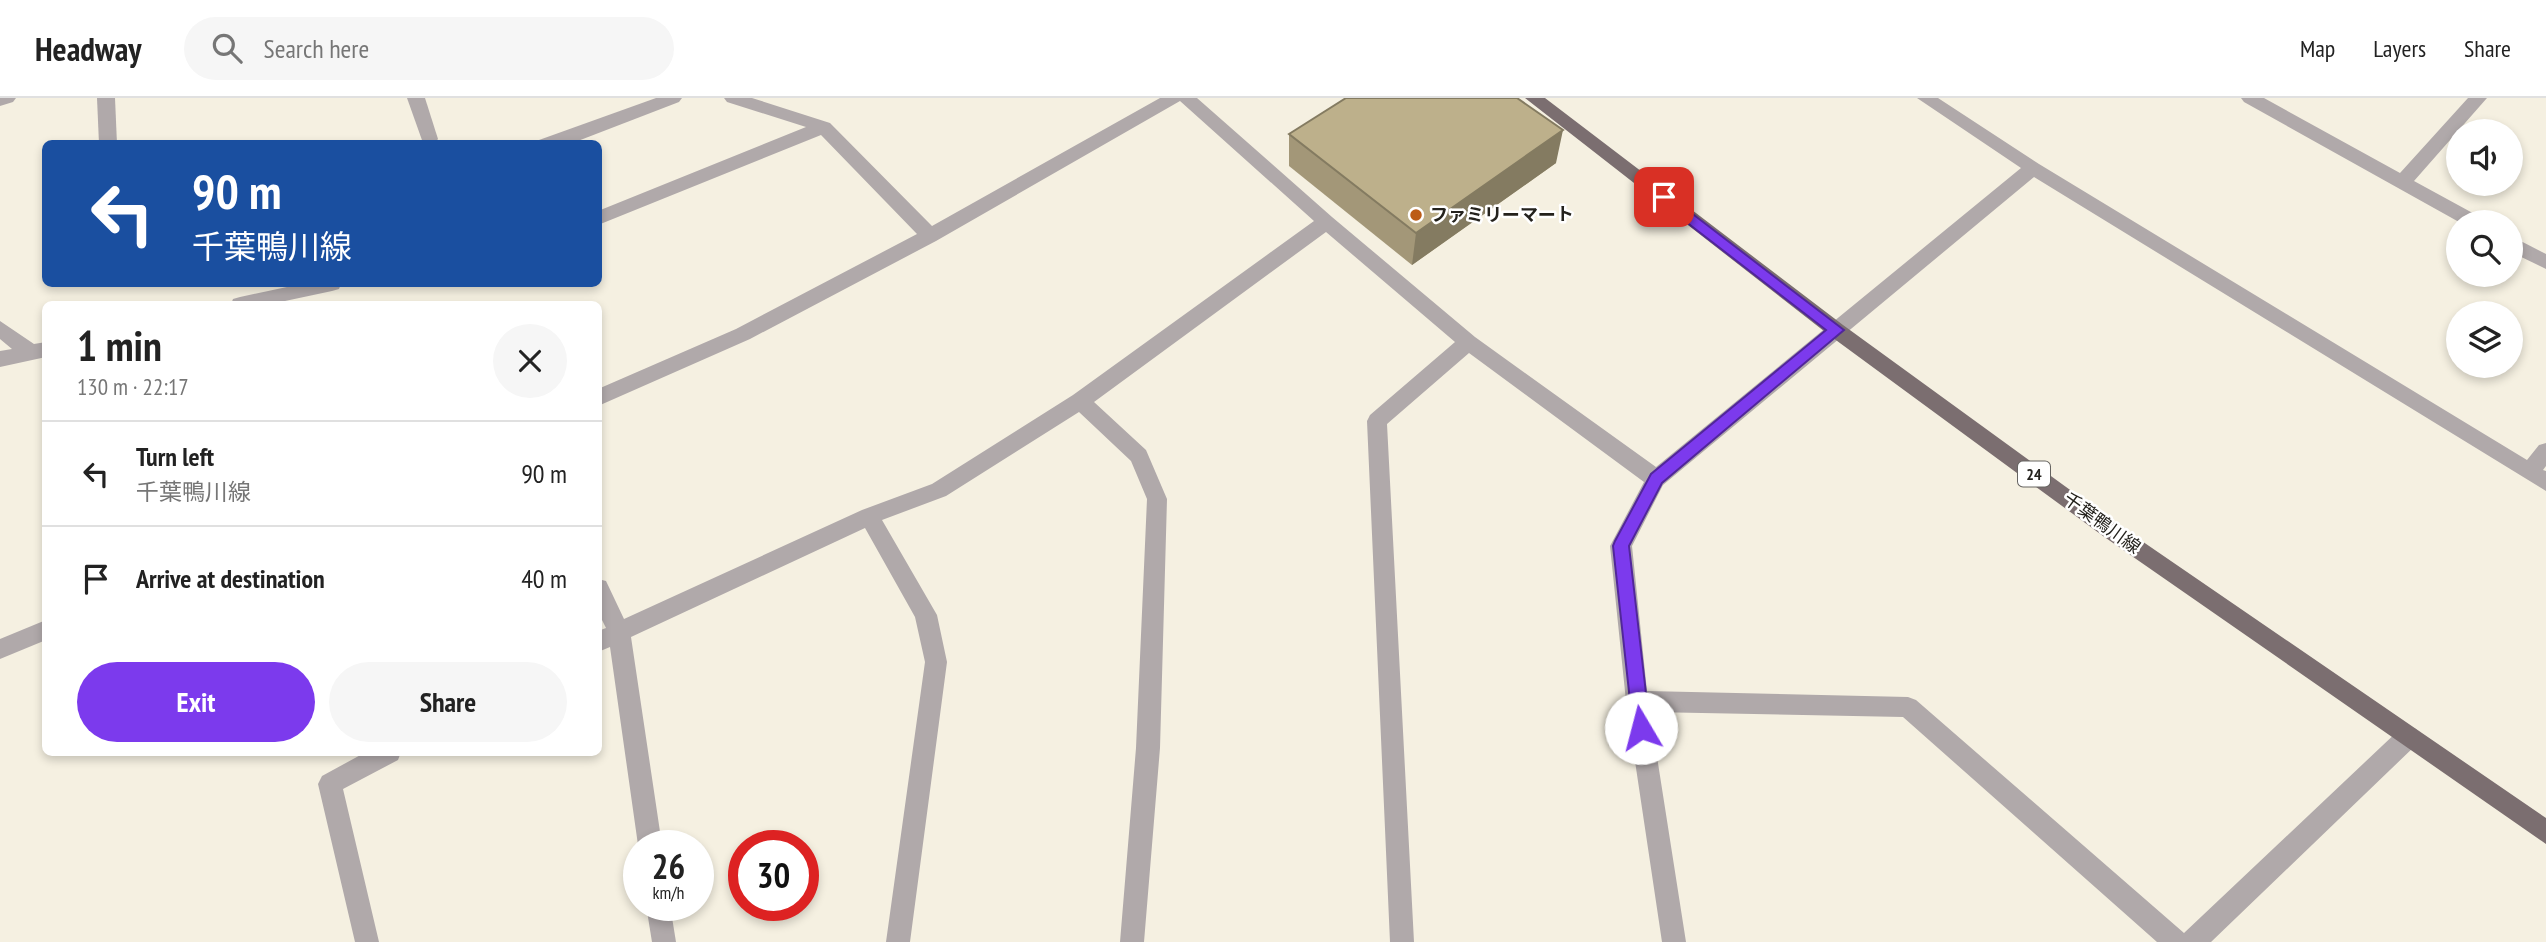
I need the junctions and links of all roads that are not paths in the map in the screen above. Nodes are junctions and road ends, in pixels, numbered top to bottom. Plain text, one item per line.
1 (7, 98) edge
2 (106, 98) edge
3 (416, 98) edge
4 (673, 98) edge
5 (733, 98) edge
6 (1173, 98) edge
7 (1186, 98) edge
8 (1534, 98) edge
9 (1926, 98) edge
10 (2250, 98) edge
11 (2479, 98) edge
12 (0, 100) edge
13 (824, 127) junction
14 (429, 139) dead end
15 (108, 140) edge
16 (562, 140) edge
17 (2033, 168) junction
18 (2402, 182) junction
19 (2452, 210) edge
20 (602, 216) edge
21 (1326, 222) junction
22 (930, 236) junction
23 (2523, 250) edge
24 (2546, 262) edge
25 (318, 287) edge
26 (254, 301) edge
27 (0, 328) edge
28 (1836, 330) junction
29 (1468, 342) junction
30 (38, 351) edge
31 (0, 359) edge
32 (602, 396) edge
33 (1080, 401) junction
34 (2546, 451) edge
35 (2538, 477) edge
36 (1656, 479) junction
37 (869, 516) junction
38 (602, 605) edge
39 (42, 632) edge
40 (609, 636) edge
41 (0, 649) edge
42 (1637, 701) junction
43 (2408, 737) junction
44 (382, 756) edge
45 (647, 830) edge
46 (2546, 832) edge
47 (661, 921) edge
48 (367, 942) edge
49 (664, 942) edge
50 (898, 942) edge
51 (1132, 942) edge
52 (1402, 942) edge
53 (1674, 942) edge
54 (2176, 942) edge
55 (2193, 942) edge

1 - 12 street
2 - 15 street
3 - 14 street
4 - 16 street
5 - 13 street
6 - 22 street
7 - 21 street
8 - 28 main road, 千葉鴨川線 / 24
9 - 17 street
10 - 18 street
11 - 18 street
13 - 20 street
13 - 22 street
17 - 28 street
17 - 35 street
18 - 19 street
21 - 29 street
21 - 33 street
22 - 32 street
23 - 24 street
25 - 26 street
27 - 30 street
28 - 36 street
28 - 43 main road, 千葉鴨川線 / 24
29 - 36 street
29 - 52 street
30 - 31 street
33 - 37 street
33 - 51 street
34 - 35 street
36 - 42 street
37 - 40 street
37 - 50 street
38 - 40 street
39 - 41 street
40 - 45 street
42 - 53 street
42 - 54 street
43 - 46 main road, 千葉鴨川線 / 24
43 - 55 street
44 - 48 street
47 - 49 street

